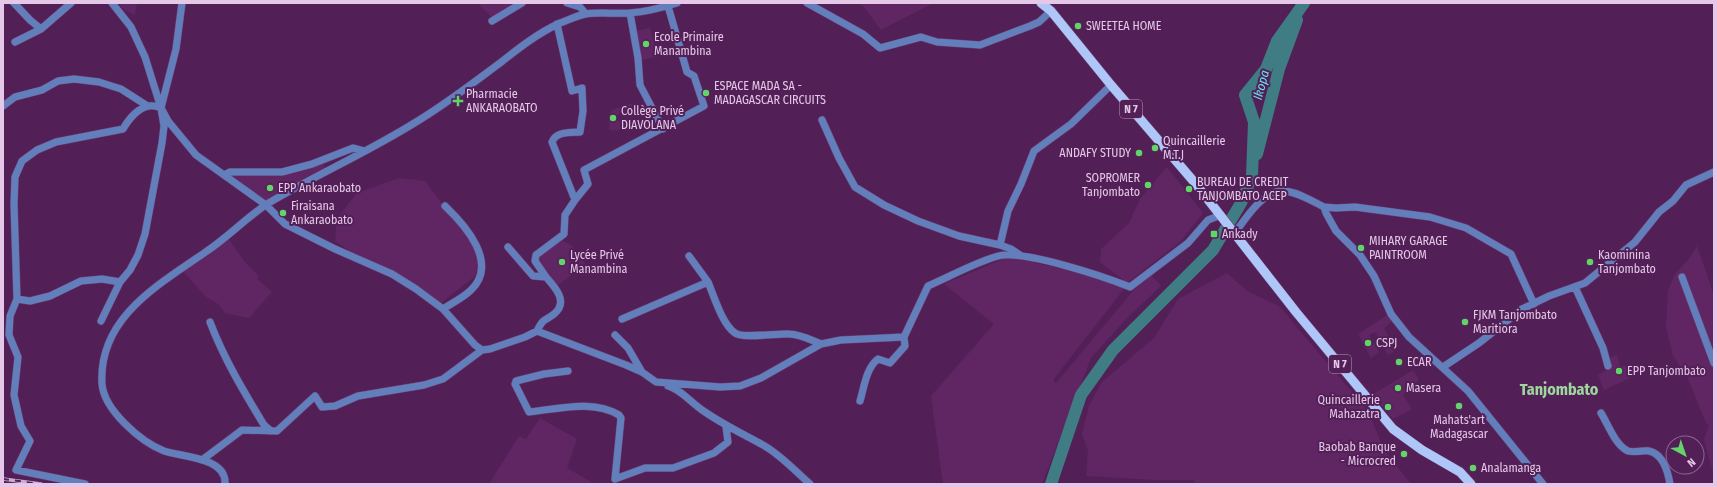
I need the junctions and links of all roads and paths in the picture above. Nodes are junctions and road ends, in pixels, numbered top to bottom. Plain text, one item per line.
1 (14, 3) edge
2 (71, 3) edge
3 (112, 3) edge
4 (182, 3) edge
5 (522, 3) edge
6 (567, 3) edge
7 (677, 3) edge
8 (807, 3) edge
9 (1042, 3) edge
10 (668, 6) junction
11 (1051, 11) junction
12 (586, 14) junction
13 (630, 14) junction
14 (492, 21) dead end
15 (556, 24) junction
16 (41, 29) junction
17 (15, 42) dead end
18 (1111, 85) junction
19 (146, 105) junction
20 (3, 106) edge
21 (161, 108) junction
22 (822, 120) dead end
23 (663, 129) junction
24 (364, 151) junction
25 (1714, 172) edge
26 (224, 175) junction
27 (575, 200) junction
28 (266, 205) junction
29 (445, 206) dead end
30 (1324, 207) junction
31 (1221, 215) junction
32 (1235, 233) junction
33 (1000, 244) junction
34 (508, 247) dead end
35 (1020, 255) junction
36 (689, 256) dead end
37 (546, 277) junction
38 (1682, 277) dead end
39 (120, 282) junction
40 (708, 282) junction
41 (1575, 287) junction
42 (17, 299) junction
43 (1534, 304) junction
44 (443, 309) junction
45 (622, 319) dead end
46 (101, 321) dead end
47 (210, 322) dead end
48 (537, 331) junction
49 (615, 335) dead end
50 (904, 337) junction
51 (821, 344) junction
52 (482, 350) junction
53 (1714, 363) edge
54 (1608, 366) dead end
55 (1443, 367) junction
56 (568, 371) dead end
57 (642, 372) junction
58 (656, 382) junction
59 (860, 401) dead end
60 (1601, 413) dead end
61 (726, 427) junction
62 (271, 432) junction
63 (202, 460) junction
64 (85, 484) edge
65 (225, 484) edge
66 (810, 484) edge
67 (1471, 484) edge
68 (1542, 484) edge
69 (1670, 484) edge

1 - 16 street
2 - 16 street
3 - 21 street
4 - 21 street
5 - 14 street
6 - 12 street
7 - 10 street
8 - 11 street
9 - 11 main road, N 7
10 - 13 street
10 - 23 street
11 - 18 main road, N 7
12 - 13 street
12 - 15 street
13 - 23 street
15 - 24 street
15 - 27 street
16 - 17 street
18 - 31 main road, N 7
18 - 33 street
19 - 20 street
19 - 21 street
19 - 42 street
21 - 26 street
21 - 39 street
22 - 33 street
23 - 27 street
24 - 26 street
24 - 28 street
25 - 41 street
26 - 28 street
27 - 37 street
28 - 44 street
28 - 63 street
29 - 44 street
30 - 32 street
30 - 43 street
30 - 55 street
31 - 32 main road, N 7
31 - 35 street
32 - 67 main road, N 7
33 - 35 street
34 - 37 street
35 - 50 street
36 - 40 street
37 - 48 street
38 - 53 street
39 - 42 street
39 - 46 street
40 - 45 street
40 - 51 street
41 - 43 street
41 - 54 street
42 - 64 street
43 - 55 street
44 - 52 street
47 - 62 street
48 - 52 street
48 - 57 street
49 - 57 street
50 - 51 street
50 - 59 street
51 - 58 street
52 - 62 street
55 - 68 street
56 - 61 street
57 - 58 street
58 - 61 street
60 - 69 street
61 - 66 street
62 - 63 street
63 - 65 street

